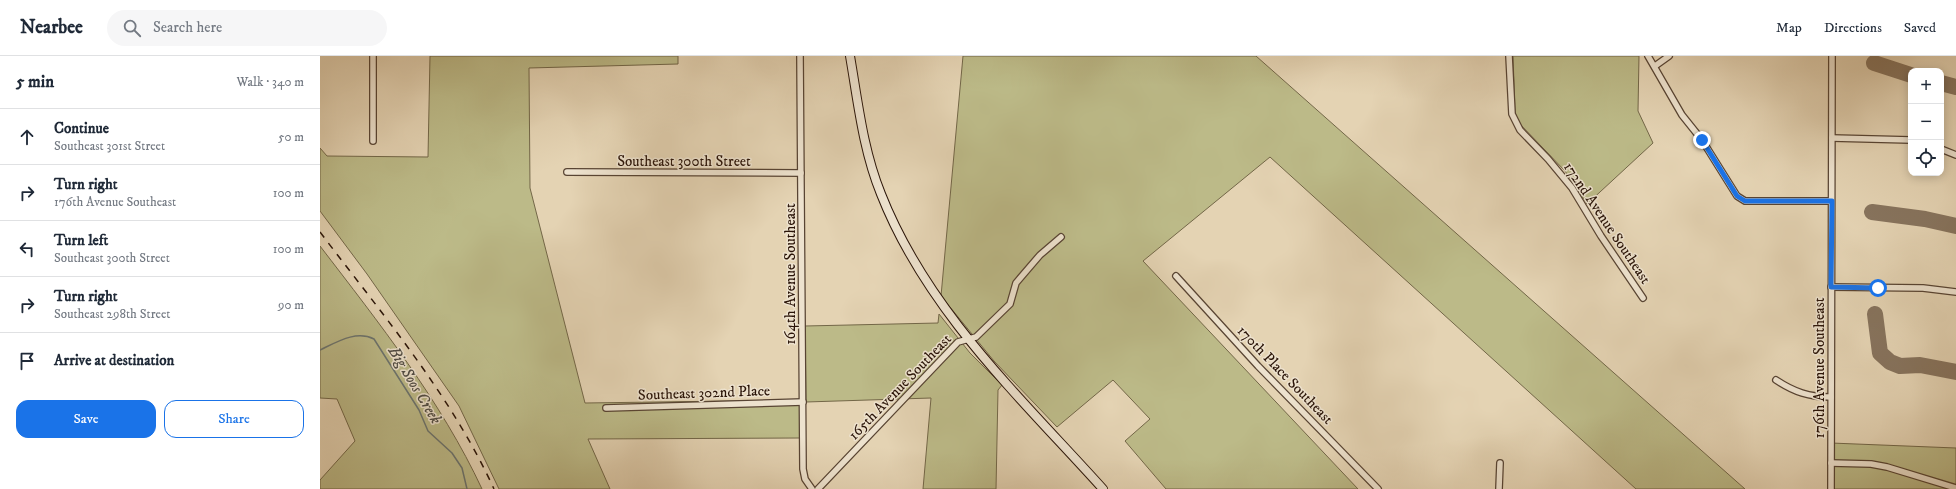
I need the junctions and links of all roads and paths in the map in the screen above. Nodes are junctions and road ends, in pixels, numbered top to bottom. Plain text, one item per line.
1 (373, 56) edge
2 (800, 56) edge
3 (850, 56) edge
4 (1509, 56) edge
5 (1648, 56) edge
6 (1670, 56) edge
7 (1832, 56) edge
8 (1655, 66) junction
9 (1832, 138) junction
10 (1908, 140) edge
11 (373, 141) dead end
12 (1944, 150) edge
13 (1956, 154) edge
14 (567, 172) dead end
15 (801, 173) junction
16 (1832, 201) junction
17 (1061, 237) dead end
18 (1176, 276) dead end
19 (1831, 287) junction
20 (1956, 292) edge
21 (1643, 298) dead end
22 (967, 338) junction
23 (1776, 380) dead end
24 (1831, 397) junction
25 (803, 402) junction
26 (606, 408) dead end
27 (1500, 463) dead end
28 (1831, 463) junction
29 (1956, 488) edge
30 (812, 489) edge
31 (818, 489) edge
32 (1103, 489) edge
33 (1378, 489) edge
34 (1499, 489) edge
35 (1830, 489) edge

1 - 11 street
2 - 15 street, 164th Avenue Southeast
3 - 22 street
4 - 21 street, 172nd Avenue Southeast
5 - 8 street
6 - 8 street
7 - 9 street, 176th Avenue Southeast
8 - 16 street
9 - 10 street
9 - 16 street, 176th Avenue Southeast
12 - 13 street
14 - 15 street, Southeast 300th Street
15 - 25 street, 164th Avenue Southeast
16 - 19 street, 176th Avenue Southeast
17 - 22 street, 165th Avenue Southeast
18 - 33 street, 170th Place Southeast
19 - 20 street
19 - 24 street, 176th Avenue Southeast
22 - 31 street, 165th Avenue Southeast
22 - 32 street
23 - 24 street
24 - 28 street, 176th Avenue Southeast
25 - 26 street, Southeast 302nd Place
25 - 30 street, 164th Avenue Southeast
27 - 34 street
28 - 29 street
28 - 35 street, 176th Avenue Southeast

